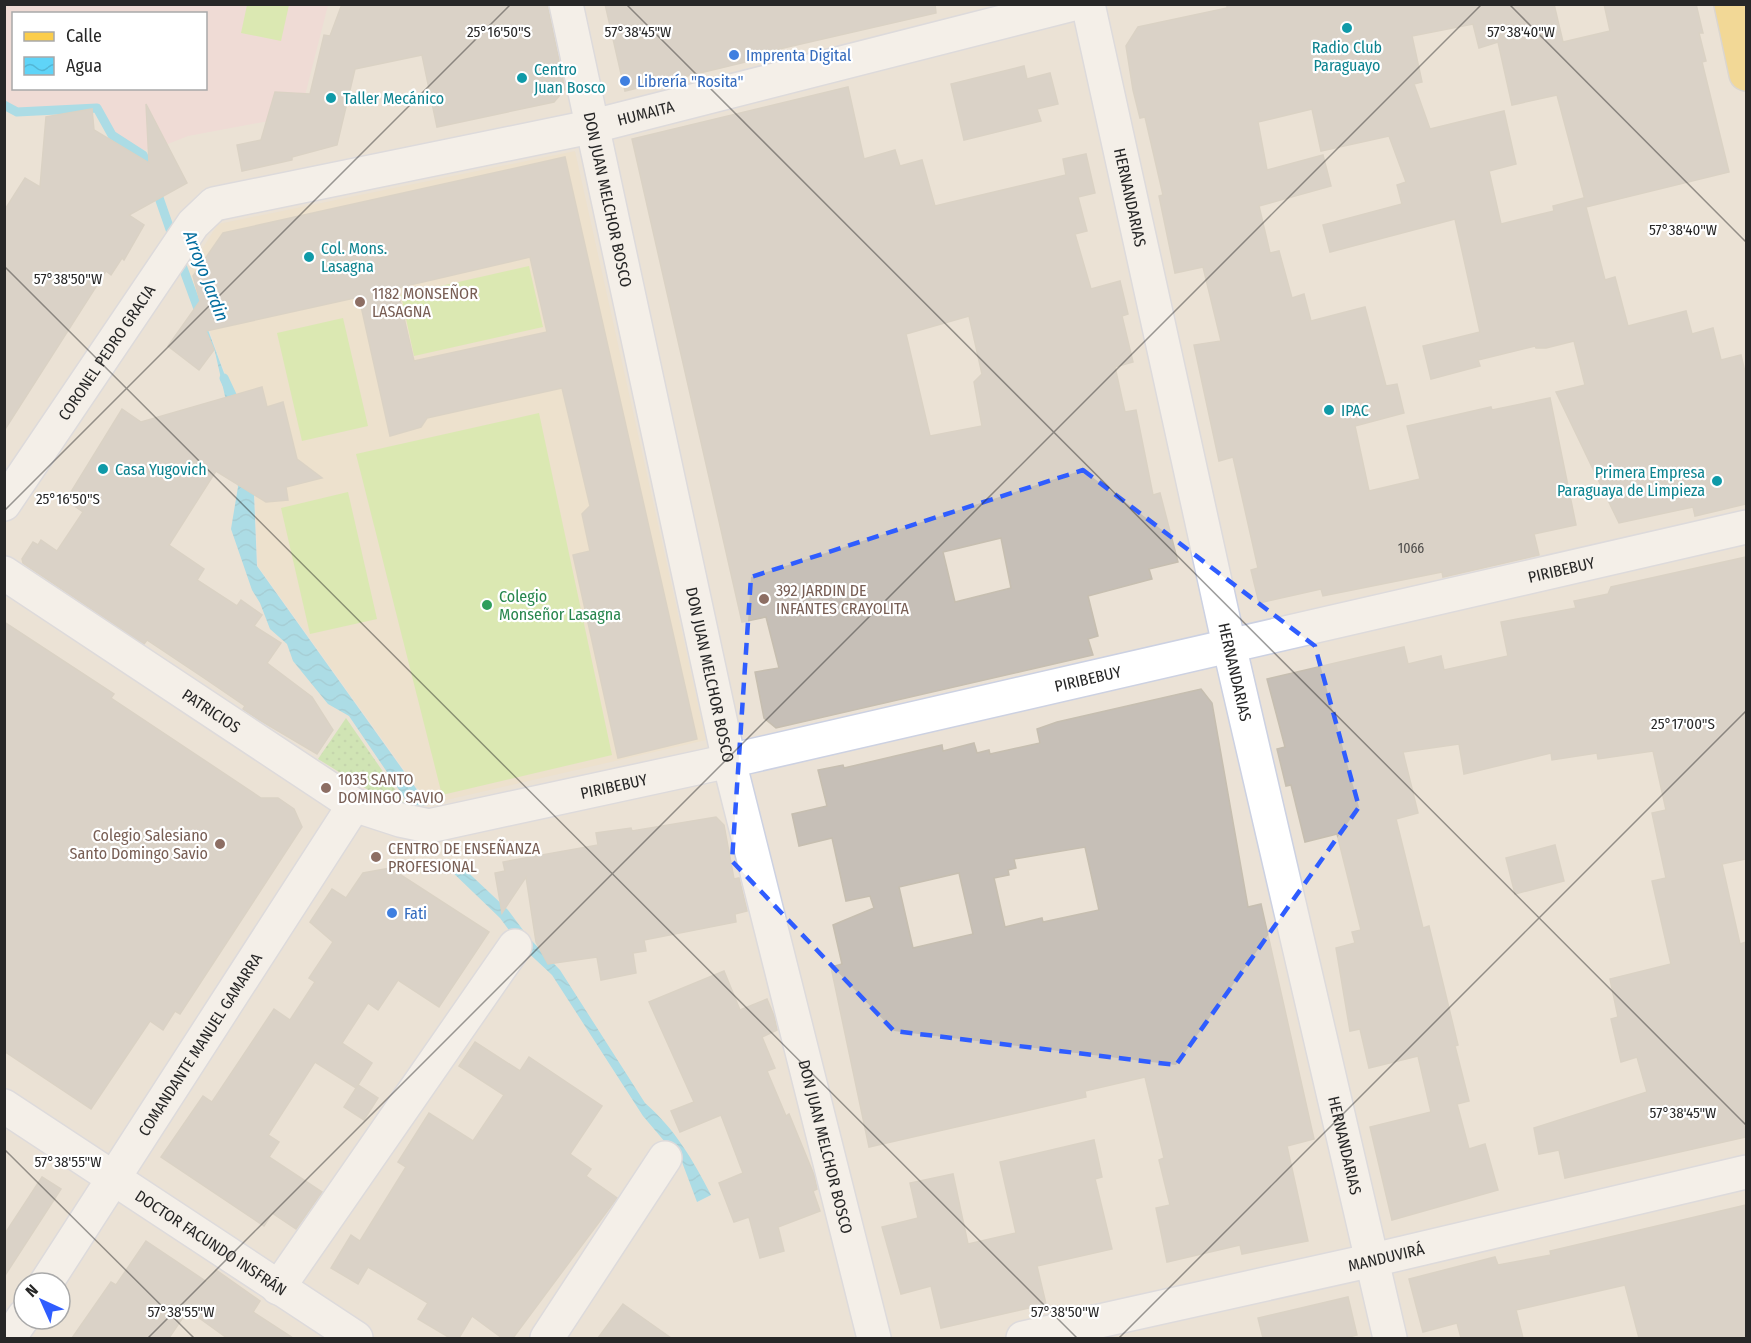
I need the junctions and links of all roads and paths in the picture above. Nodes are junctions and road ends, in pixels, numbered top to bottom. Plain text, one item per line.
1 (566, 4) edge
2 (1073, 4) edge
3 (1088, 4) edge
4 (1731, 4) edge
5 (1746, 74) edge
6 (590, 126) junction
7 (203, 214) joint
8 (4, 504) edge
9 (1746, 527) edge
10 (4, 573) edge
11 (1229, 645) junction
12 (729, 761) junction
13 (354, 805) junction
14 (429, 826) joint
15 (515, 946) dead end
16 (4, 1106) edge
17 (665, 1158) dead end
18 (1746, 1172) edge
19 (114, 1179) junction
20 (1373, 1260) junction
21 (54, 1271) edge
22 (278, 1288) junction
23 (356, 1338) edge
24 (547, 1338) edge
25 (874, 1338) edge
26 (1023, 1338) edge
27 (1390, 1338) edge

1 - 6 street, DON JUAN MELCHOR BOSCO
2 - 6 street, HUMAITA
3 - 11 street, HERNANDARIAS
4 - 5 main road
6 - 7 street, HUMAITA
6 - 12 street, DON JUAN MELCHOR BOSCO
7 - 8 street, CORONEL PEDRO GRACIA
9 - 11 street, PIRIBEBUY
10 - 13 street, PATRICIOS
11 - 12 street, PIRIBEBUY
11 - 20 street, HERNANDARIAS
12 - 14 street, PIRIBEBUY
12 - 25 street, DON JUAN MELCHOR BOSCO
13 - 14 street, PATRICIOS
13 - 19 street, COMANDANTE MANUEL GAMARRA
15 - 22 street
16 - 19 street, DOCTOR FACUNDO INSFRÁN
17 - 24 street
18 - 20 street, MANDUVIRÁ
19 - 21 street, COMANDANTE MANUEL GAMARRA
19 - 22 street, DOCTOR FACUNDO INSFRÁN
20 - 26 street, MANDUVIRÁ
20 - 27 street, HERNANDARIAS
22 - 23 street, DOCTOR FACUNDO INSFRÁN

